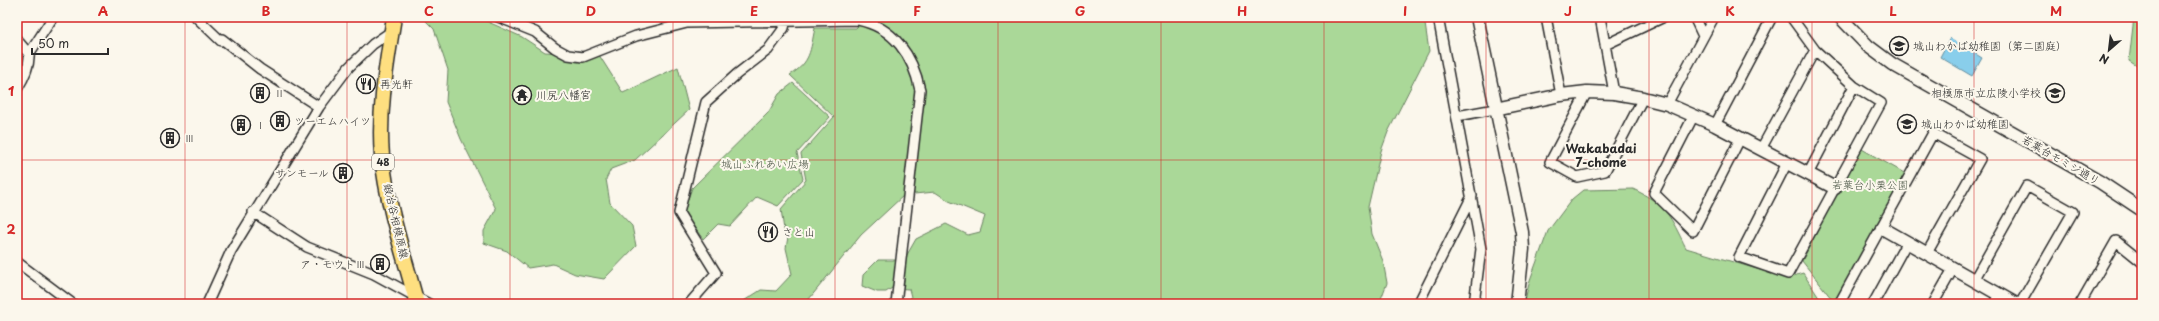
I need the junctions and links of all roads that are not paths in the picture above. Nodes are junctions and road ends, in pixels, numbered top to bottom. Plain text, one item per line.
1 (53, 17) edge
2 (196, 17) edge
3 (394, 17) edge
4 (498, 17) edge
5 (1438, 17) edge
6 (1477, 17) edge
7 (1546, 17) edge
8 (1600, 17) edge
9 (1664, 17) edge
10 (1694, 17) edge
11 (1714, 17) edge
12 (1772, 17) edge
13 (1791, 17) edge
14 (1840, 17) edge
15 (781, 20) junction
16 (392, 31) junction
17 (1703, 36) junction
18 (17, 40) edge
19 (1605, 45) junction
20 (1814, 50) junction
21 (29, 54) junction
22 (1854, 86) junction
23 (17, 89) edge
24 (1587, 92) junction
25 (1614, 93) junction
26 (1560, 95) junction
27 (1643, 98) junction
28 (1667, 104) junction
29 (319, 107) junction
30 (1495, 109) junction
31 (1694, 115) junction
32 (1457, 116) junction
33 (1716, 125) junction
34 (1740, 139) junction
35 (1761, 149) junction
36 (1787, 163) junction
37 (1808, 174) junction
38 (1835, 188) junction
39 (1472, 196) junction
40 (2142, 210) edge
41 (253, 212) junction
42 (1882, 228) junction
43 (1907, 242) junction
44 (1927, 253) junction
45 (17, 262) edge
46 (2142, 262) edge
47 (1953, 269) junction
48 (1974, 280) junction
49 (1996, 299) edge
50 (416, 300) edge
51 (73, 304) edge
52 (207, 304) edge
53 (429, 304) edge
54 (689, 304) edge
55 (896, 304) edge
56 (1418, 304) edge
57 (1474, 304) edge
58 (1517, 304) edge
59 (1839, 304) edge
60 (1873, 304) edge
61 (1933, 304) edge
62 (2016, 304) edge
63 (2020, 304) edge
64 (2080, 304) edge

1 - 21 street
2 - 29 street
3 - 16 main road, 鍛冶谷相模原線 / 48
4 - 15 street
5 - 32 street
6 - 30 street
7 - 26 street
8 - 19 street
9 - 19 street
10 - 17 street
11 - 17 street
12 - 33 street
13 - 20 street
14 - 40 street, 若葉台モミジ通り
15 - 54 street
15 - 55 street
16 - 29 street
16 - 50 main road, 鍛冶谷相模原線 / 48
17 - 28 street
18 - 21 street
19 - 25 street
20 - 22 street
20 - 35 street
21 - 23 street
22 - 37 street
22 - 38 street
24 - 25 street
24 - 26 street
24 - 27 street
25 - 27 street
26 - 30 street
27 - 28 street
28 - 31 street
29 - 41 street
30 - 32 street
30 - 58 street
31 - 33 street
31 - 34 street
32 - 39 street
33 - 34 street
34 - 35 street
35 - 36 street
36 - 37 street
36 - 38 street
37 - 38 street
39 - 56 street
39 - 57 street
41 - 50 street
41 - 52 street
42 - 43 street
42 - 44 street
42 - 59 street
43 - 44 street
43 - 60 street
44 - 47 street
45 - 51 street
46 - 64 street
47 - 48 street
47 - 61 street
48 - 49 street
48 - 63 street
49 - 62 street
50 - 53 street

